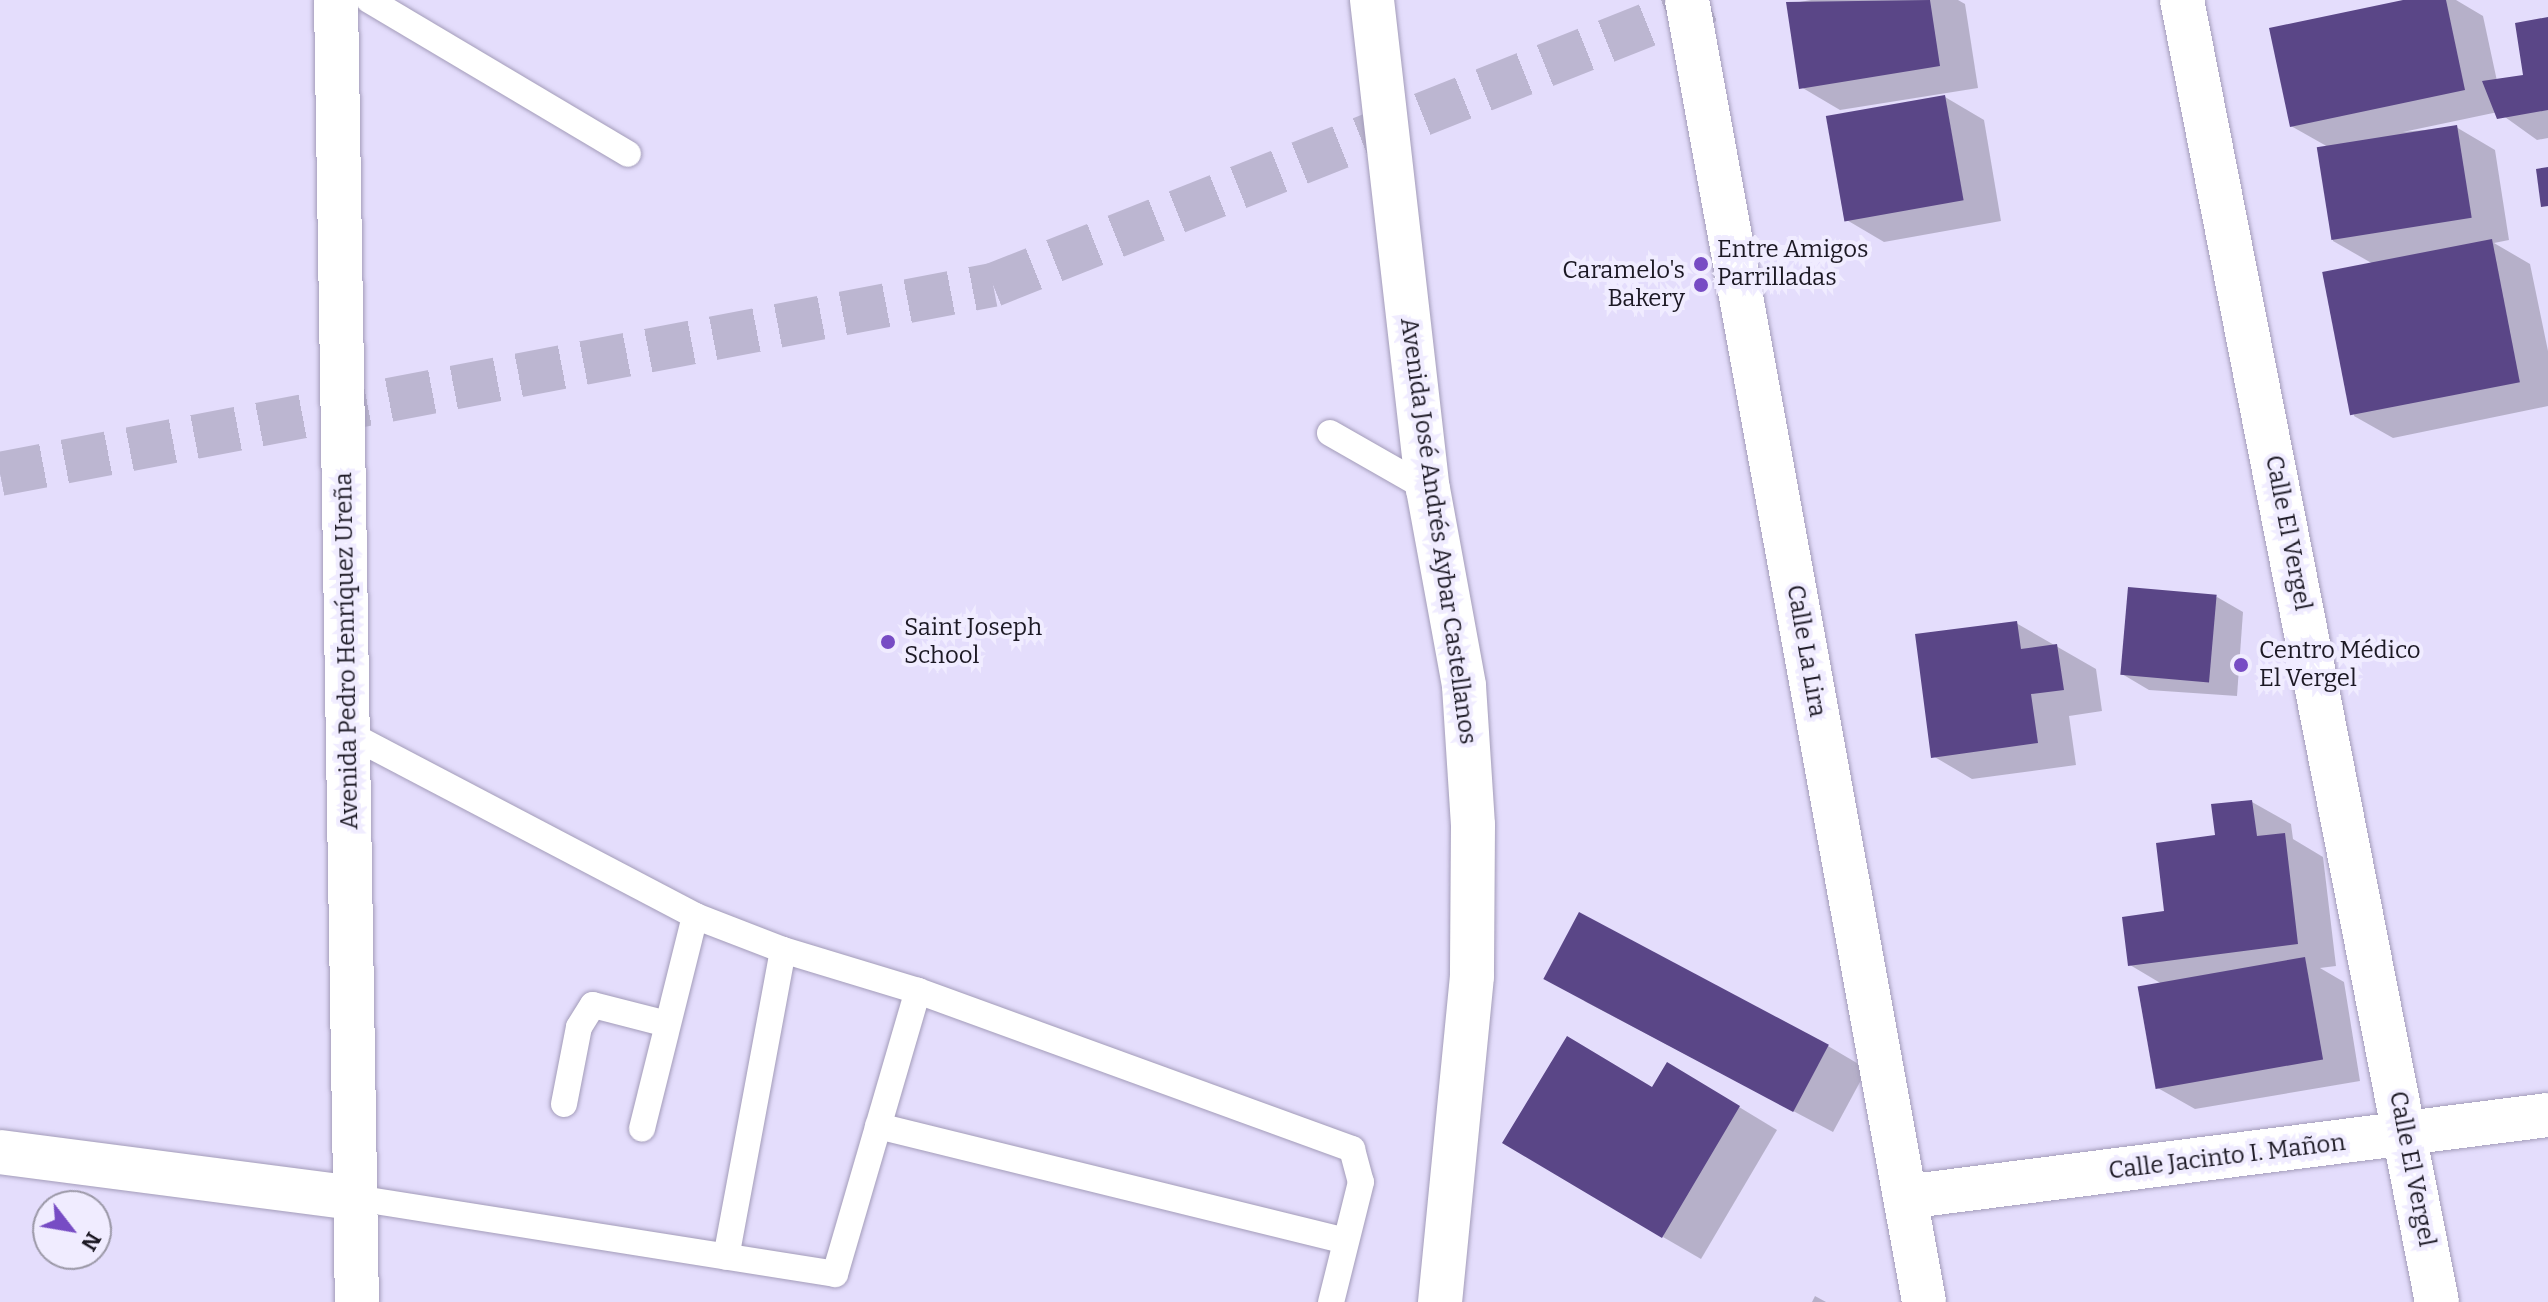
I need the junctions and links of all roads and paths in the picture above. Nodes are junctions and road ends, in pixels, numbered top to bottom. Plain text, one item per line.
1 (336, 0) edge
2 (369, 0) edge
3 (1372, 0) edge
4 (1687, 0) edge
5 (2182, 0) edge
6 (628, 154) dead end
7 (1330, 433) dead end
8 (1428, 489) junction
9 (349, 734) junction
10 (695, 916) junction
11 (783, 950) junction
12 (918, 991) junction
13 (667, 1024) junction
14 (564, 1104) dead end
15 (2548, 1115) edge
16 (878, 1126) junction
17 (642, 1128) dead end
18 (2407, 1134) junction
19 (0, 1152) edge
20 (1905, 1197) junction
21 (356, 1198) junction
22 (1345, 1241) junction
23 (726, 1257) junction
24 (357, 1302) edge
25 (1331, 1302) edge
26 (1440, 1302) edge
27 (1924, 1302) edge
28 (2437, 1302) edge

1 - 9 street, Avenida Pedro Henríquez Ureña
2 - 6 lane
3 - 8 street, Avenida José Andrés Aybar Castellanos
4 - 20 street, Calle La Lira
5 - 18 street, Calle El Vergel
7 - 8 lane
8 - 26 street, Avenida José Andrés Aybar Castellanos
9 - 10 lane
9 - 21 street, Avenida Pedro Henríquez Ureña
10 - 11 lane
10 - 13 lane
11 - 12 lane
11 - 23 lane
12 - 16 lane
12 - 22 lane
13 - 14 lane
13 - 17 lane
15 - 18 street, Calle Jacinto I. Mañon
16 - 22 lane
16 - 23 lane
18 - 20 street, Calle Jacinto I. Mañon
18 - 28 street, Calle El Vergel
19 - 21 street
20 - 27 street, Calle La Lira
21 - 23 lane
21 - 24 street, Avenida Pedro Henríquez Ureña
22 - 25 lane

